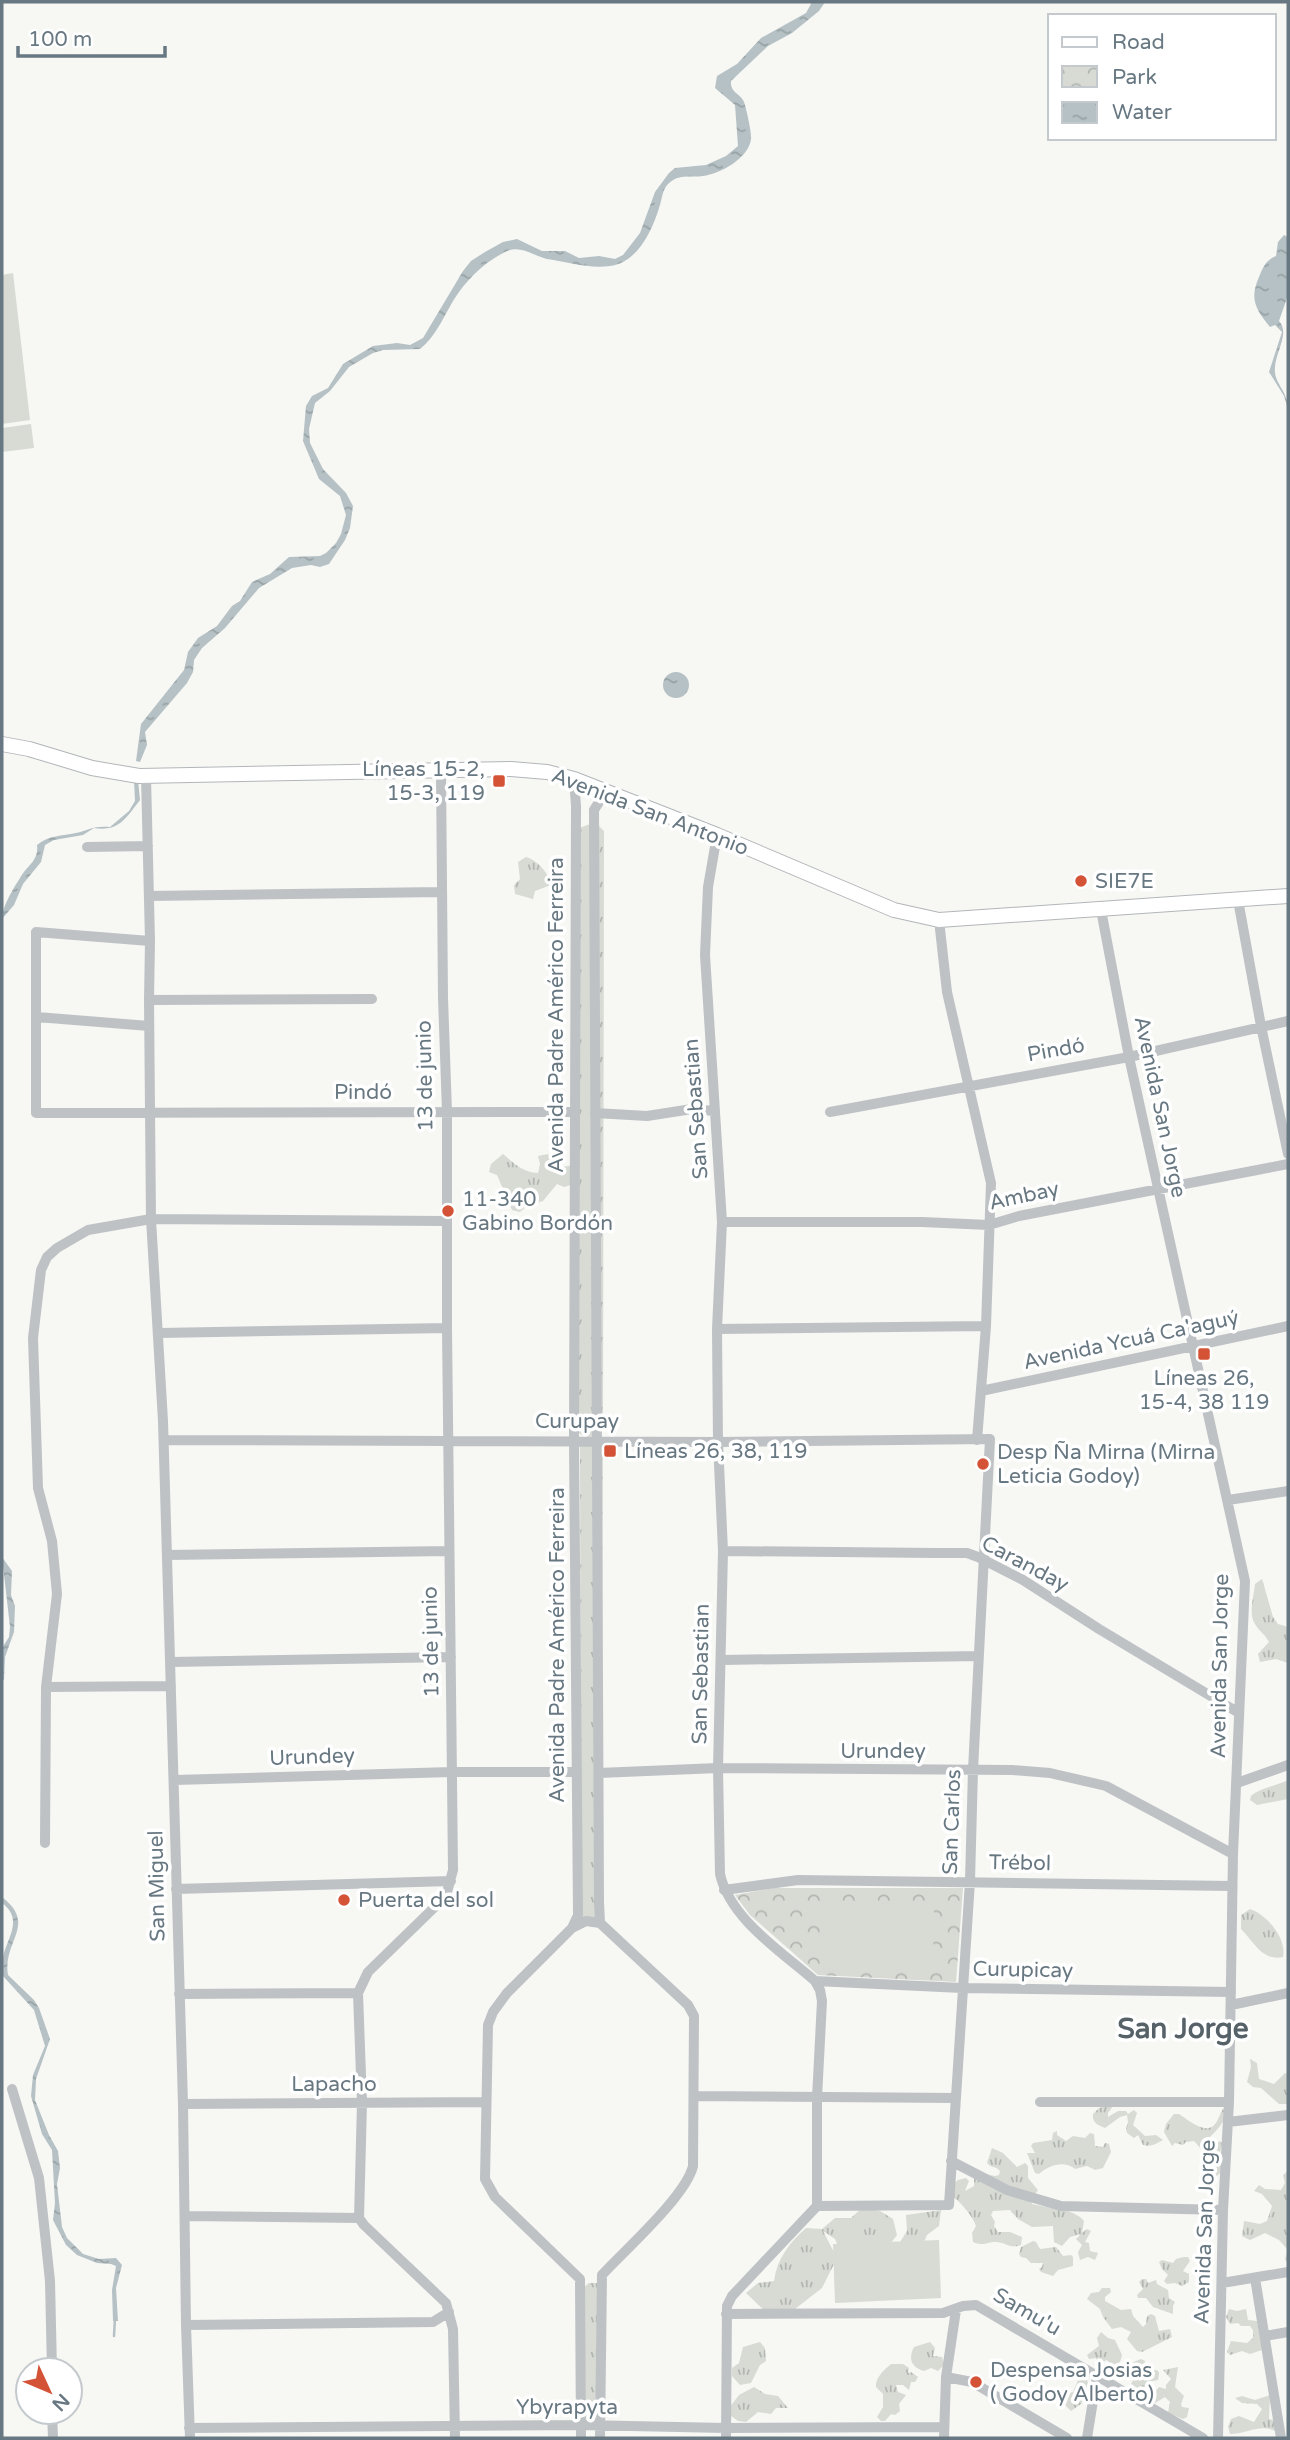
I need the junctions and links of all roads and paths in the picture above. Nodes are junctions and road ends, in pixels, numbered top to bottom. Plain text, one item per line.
1 (2, 744) edge
2 (440, 772) junction
3 (137, 776) junction
4 (574, 779) junction
5 (606, 791) junction
6 (576, 806) junction
7 (594, 810) junction
8 (717, 835) junction
9 (148, 846) junction
10 (87, 847) dead end
11 (441, 892) junction
12 (149, 896) junction
13 (1288, 897) edge
14 (1238, 900) junction
15 (1101, 910) junction
16 (939, 919) junction
17 (150, 941) junction
18 (372, 999) dead end
19 (149, 1000) junction
20 (37, 1017) junction
21 (1288, 1021) edge
22 (149, 1026) junction
23 (1261, 1026) junction
24 (1129, 1056) junction
25 (970, 1086) junction
26 (714, 1111) junction
27 (152, 1112) junction
28 (447, 1112) junction
29 (575, 1112) junction
30 (595, 1112) junction
31 (830, 1112) dead end
32 (1288, 1154) edge
33 (1288, 1164) edge
34 (1158, 1189) junction
35 (151, 1219) junction
36 (446, 1221) junction
37 (722, 1222) junction
38 (989, 1225) junction
39 (986, 1326) junction
40 (1288, 1326) edge
41 (447, 1328) junction
42 (718, 1329) junction
43 (160, 1333) junction
44 (1191, 1347) junction
45 (981, 1391) junction
46 (990, 1439) joint
47 (164, 1440) junction
48 (597, 1440) junction
49 (977, 1440) junction
50 (450, 1441) junction
51 (574, 1441) junction
52 (718, 1442) junction
53 (1288, 1490) edge
54 (1227, 1500) junction
55 (449, 1551) junction
56 (723, 1551) junction
57 (167, 1555) junction
58 (982, 1559) junction
59 (979, 1656) junction
60 (451, 1657) junction
61 (722, 1660) junction
62 (171, 1662) junction
63 (171, 1686) junction
64 (46, 1687) junction
65 (1238, 1713) junction
66 (1288, 1765) edge
67 (718, 1768) junction
68 (973, 1770) junction
69 (452, 1772) junction
70 (577, 1772) junction
71 (599, 1773) junction
72 (174, 1780) junction
73 (1237, 1783) junction
74 (46, 1843) dead end
75 (1233, 1854) junction
76 (451, 1881) junction
77 (970, 1881) junction
78 (1232, 1886) junction
79 (176, 1889) junction
80 (724, 1890) junction
81 (600, 1923) junction
82 (572, 1928) junction
83 (815, 1981) junction
84 (962, 1988) junction
85 (1231, 1992) junction
86 (358, 1993) junction
87 (1288, 1993) edge
88 (179, 1994) junction
89 (1231, 2005) junction
90 (12, 2089) dead end
91 (694, 2096) junction
92 (817, 2098) junction
93 (955, 2098) junction
94 (485, 2102) junction
95 (1040, 2102) dead end
96 (1229, 2102) junction
97 (183, 2104) junction
98 (362, 2104) junction
99 (1288, 2115) edge
100 (1228, 2122) junction
101 (951, 2161) junction
102 (817, 2206) junction
103 (1223, 2210) junction
104 (185, 2216) junction
105 (359, 2218) junction
106 (1288, 2272) edge
107 (602, 2275) junction
108 (1255, 2278) junction
109 (580, 2279) junction
110 (1222, 2283) junction
111 (956, 2310) junction
112 (449, 2312) junction
113 (726, 2314) junction
114 (186, 2325) junction
115 (1288, 2332) edge
116 (1265, 2336) junction
117 (51, 2356) edge
118 (1097, 2376) junction
119 (946, 2377) junction
120 (582, 2426) junction
121 (601, 2426) junction
122 (944, 2432) edge
123 (189, 2433) edge
124 (455, 2433) edge
125 (726, 2433) edge
126 (581, 2438) edge
127 (600, 2438) edge
128 (1067, 2438) edge
129 (1087, 2438) edge
130 (1203, 2438) edge
131 (1218, 2438) edge
132 (1281, 2438) edge

1 - 3 main road, Avenida San Antonio
2 - 3 main road, Avenida San Antonio
2 - 4 main road, Avenida San Antonio
2 - 11 street, 13 de junio
3 - 9 street, San Miguel
4 - 5 main road, Avenida San Antonio
4 - 6 street, Avenida Padre Américo Ferreira
5 - 7 street
5 - 8 main road, Avenida San Antonio
6 - 7 street
6 - 29 street, Avenida Padre Américo Ferreira
7 - 30 street, Avenida Padre Américo Ferreira
8 - 16 main road, Avenida San Antonio
8 - 26 street, San Sebastian
9 - 10 street
9 - 12 street, San Miguel
11 - 12 street
11 - 28 street, 13 de junio
12 - 17 street, San Miguel
13 - 14 main road, Avenida San Antonio
14 - 15 main road, Avenida San Antonio
14 - 23 street
15 - 16 main road, Avenida San Antonio
15 - 24 street, Avenida San Jorge
16 - 25 street
17 - 19 street, San Miguel
17 - 20 street
18 - 19 street
19 - 22 street, San Miguel
20 - 22 street
20 - 27 street, Pindó
21 - 23 street, Pindó
22 - 27 street, San Miguel
23 - 24 street, Pindó
23 - 32 street
24 - 25 street, Pindó
24 - 34 street, Avenida San Jorge
25 - 31 street, Pindó
25 - 38 street
26 - 30 street
26 - 37 street, San Sebastian
27 - 28 street, Pindó
27 - 35 street, San Miguel
28 - 29 street, Pindó
28 - 36 street, 13 de junio
29 - 51 street, Avenida Padre Américo Ferreira
30 - 48 street, Avenida Padre Américo Ferreira
33 - 34 street, Ambay
34 - 38 street, Ambay
34 - 44 street, Avenida San Jorge
35 - 36 street
35 - 43 street, San Miguel
35 - 64 street
36 - 41 street, 13 de junio
37 - 38 street, Ambay
37 - 42 street, San Sebastian
38 - 39 street
39 - 42 street
39 - 45 street
40 - 44 street, Avenida Ycuá Ca'aguý
41 - 43 street
41 - 50 street, 13 de junio
42 - 52 street, San Sebastian
43 - 47 street, San Miguel
44 - 45 street, Avenida Ycuá Ca'aguý
44 - 54 street, Avenida San Jorge
45 - 49 street
46 - 49 street, Curupay
46 - 58 street, San Carlos
47 - 50 street, Curupay
47 - 57 street, San Miguel
48 - 51 street, Curupay
48 - 52 street, Curupay
48 - 71 street, Avenida Padre Américo Ferreira
49 - 52 street, Curupay
50 - 51 street, Curupay
50 - 55 street, 13 de junio
51 - 70 street, Avenida Padre Américo Ferreira
52 - 56 street, San Sebastian
53 - 54 street
54 - 65 street, Avenida San Jorge
55 - 57 street
55 - 60 street, 13 de junio
56 - 58 street, Caranday
56 - 61 street, San Sebastian
57 - 62 street, San Miguel
58 - 59 street, San Carlos
58 - 65 street, Caranday
59 - 61 street
59 - 68 street, San Carlos
60 - 62 street
60 - 69 street, 13 de junio
61 - 67 street, San Sebastian
62 - 63 street, San Miguel
63 - 64 street
63 - 72 street, San Miguel
64 - 74 street
65 - 73 street, Avenida San Jorge
66 - 73 street
67 - 68 street, Urundey
67 - 71 street, Urundey
67 - 80 street, San Sebastian
68 - 75 street, Urundey
68 - 77 street, San Carlos
69 - 70 street, Urundey
69 - 72 street, Urundey
69 - 76 street, 13 de junio
70 - 82 street, Avenida Padre Américo Ferreira
71 - 81 street, Avenida Padre Américo Ferreira
72 - 79 street, San Miguel
73 - 75 street, Avenida San Jorge
75 - 78 street, Avenida San Jorge
76 - 79 street
76 - 86 street, 13 de junio
77 - 78 street, Trébol
77 - 80 street, Trébol
77 - 84 street, San Carlos
78 - 85 street, Avenida San Jorge
79 - 88 street, San Miguel
80 - 83 street
81 - 82 street
81 - 91 street
82 - 94 street
83 - 84 street, Curupicay
83 - 92 street
84 - 85 street, Curupicay
84 - 93 street, San Carlos
85 - 89 street, Avenida San Jorge
86 - 88 street
86 - 98 street
87 - 89 street
88 - 97 street, San Miguel
89 - 96 street, Avenida San Jorge
90 - 117 street
91 - 92 street
91 - 107 street
92 - 93 street
92 - 102 street
93 - 101 street, San Carlos
94 - 98 street, Lapacho
94 - 109 street
95 - 96 street
96 - 100 street, Avenida San Jorge
97 - 98 street, Lapacho
97 - 104 street, San Miguel
98 - 105 street
99 - 100 street
100 - 103 street, Avenida San Jorge
101 - 102 street, San Carlos
101 - 103 street
102 - 113 street
103 - 110 street, Avenida San Jorge
104 - 105 street
104 - 114 street, San Miguel
105 - 112 street
106 - 108 street
107 - 109 street
107 - 121 street
108 - 110 street
108 - 116 street
109 - 120 street
110 - 131 street, Avenida San Jorge
111 - 113 street, Samu'u
111 - 118 street, Samu'u
111 - 119 street
112 - 114 street
112 - 124 street
113 - 125 street
114 - 123 street, San Miguel
115 - 116 street
116 - 132 street
118 - 129 street
118 - 130 street, Samu'u
119 - 122 street
119 - 128 street
120 - 121 street, Ybyrapyta
120 - 124 street, Ybyrapyta
120 - 126 street
121 - 125 street, Ybyrapyta
121 - 127 street
122 - 125 street, Ybyrapyta
123 - 124 street, Ybyrapyta

